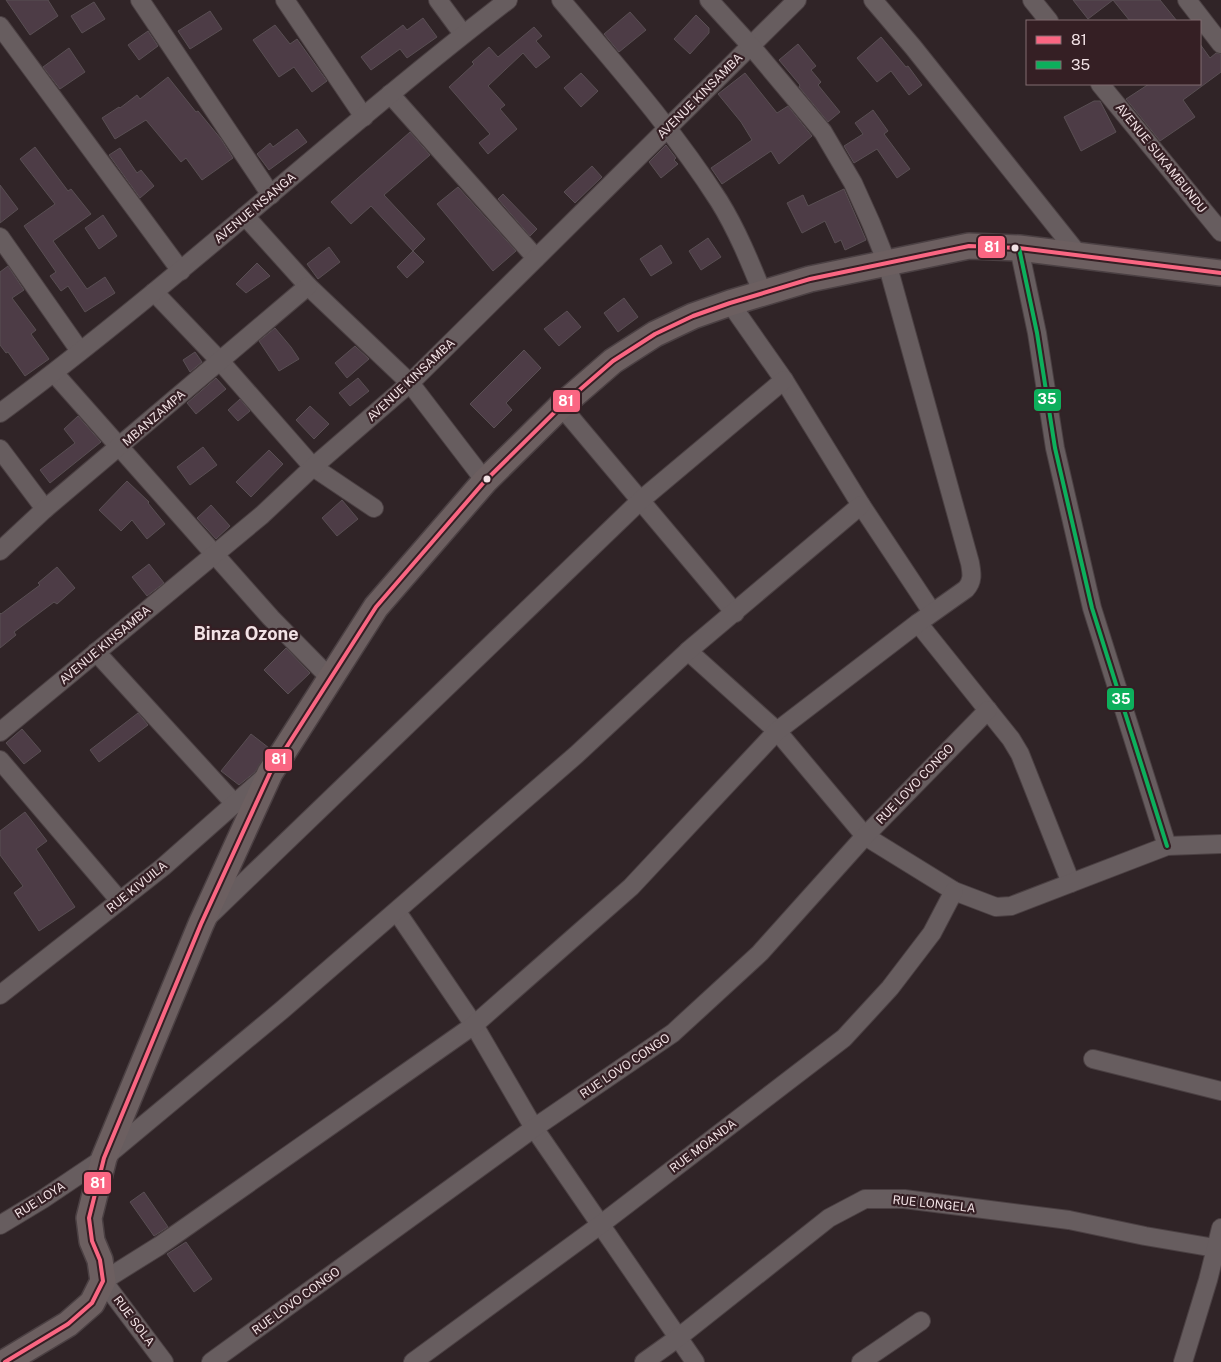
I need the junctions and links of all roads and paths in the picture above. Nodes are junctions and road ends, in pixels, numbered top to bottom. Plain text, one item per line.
1 (140, 0) edge
2 (285, 0) edge
3 (438, 0) edge
4 (508, 0) edge
5 (561, 0) edge
6 (709, 0) edge
7 (797, 0) edge
8 (873, 0) edge
9 (1032, 0) edge
10 (1187, 0) edge
11 (1048, 20) edge
12 (0, 26) edge
13 (463, 34) junction
14 (1221, 44) edge
15 (751, 46) junction
16 (1101, 85) edge
17 (390, 94) junction
18 (364, 117) junction
19 (668, 127) junction
20 (270, 195) junction
21 (245, 216) junction
22 (1221, 232) edge
23 (0, 237) edge
24 (1019, 248) junction
25 (1079, 255) junction
26 (536, 258) junction
27 (887, 263) junction
28 (181, 271) junction
29 (1221, 273) edge
30 (308, 286) junction
31 (154, 292) junction
32 (763, 294) junction
33 (730, 303) junction
34 (80, 351) junction
35 (220, 361) junction
36 (54, 373) junction
37 (784, 380) junction
38 (410, 383) junction
39 (561, 406) junction
40 (0, 413) edge
41 (120, 447) junction
42 (0, 449) edge
43 (313, 466) junction
44 (485, 481) junction
45 (642, 500) junction
46 (861, 505) junction
47 (374, 508) dead end
48 (45, 509) junction
49 (0, 551) edge
50 (215, 553) junction
51 (932, 612) junction
52 (735, 613) junction
53 (918, 623) junction
54 (688, 651) junction
55 (96, 652) junction
56 (330, 678) junction
57 (988, 710) junction
58 (777, 731) junction
59 (0, 732) edge
60 (0, 760) edge
61 (270, 773) junction
62 (234, 804) junction
63 (865, 836) junction
64 (1221, 844) edge
65 (1167, 846) junction
66 (1071, 883) junction
67 (954, 891) junction
68 (120, 901) junction
69 (397, 912) junction
70 (201, 924) junction
71 (0, 995) edge
72 (474, 1025) junction
73 (1093, 1059) dead end
74 (1221, 1091) edge
75 (534, 1128) junction
76 (104, 1158) junction
77 (0, 1225) edge
78 (600, 1225) junction
79 (1221, 1228) edge
80 (1215, 1248) junction
81 (103, 1281) junction
82 (1214, 1281) edge
83 (921, 1321) dead end
84 (679, 1337) junction
85 (5, 1362) edge
86 (164, 1362) edge
87 (211, 1362) edge
88 (413, 1362) edge
89 (644, 1362) edge
90 (695, 1362) edge
91 (861, 1362) edge
92 (1183, 1362) edge

1 - 20 street
2 - 18 street
3 - 13 street
4 - 13 street, AVENUE NSANGA
5 - 19 street
6 - 15 street
7 - 15 street, AVENUE KINSAMBA
8 - 25 street
9 - 11 street
10 - 14 street
12 - 28 street
13 - 17 street, AVENUE NSANGA
15 - 19 street, AVENUE KINSAMBA
15 - 27 street
16 - 22 street, AVENUE SUKAMBUNDU
17 - 18 street, AVENUE NSANGA
17 - 26 street
18 - 20 street, AVENUE NSANGA
19 - 26 street, AVENUE KINSAMBA
19 - 32 street
20 - 21 street, AVENUE NSANGA
21 - 28 street, AVENUE NSANGA
21 - 30 street
23 - 34 street
24 - 25 street
24 - 27 street
24 - 65 street
25 - 29 street
26 - 38 street, AVENUE KINSAMBA
27 - 32 street
27 - 51 street
28 - 31 street, AVENUE NSANGA
30 - 35 street, MBANZAMPA
30 - 38 street
31 - 34 street, AVENUE NSANGA
31 - 35 street
32 - 33 street
33 - 37 street
33 - 39 street
34 - 36 street, AVENUE NSANGA
35 - 41 street, MBANZAMPA
35 - 43 street
36 - 40 street, AVENUE NSANGA
36 - 41 street
37 - 45 street
37 - 46 street
38 - 43 street, AVENUE KINSAMBA
38 - 44 street
39 - 44 street
39 - 45 street
41 - 48 street, MBANZAMPA
41 - 50 street
42 - 48 street
43 - 47 street
43 - 50 street, AVENUE KINSAMBA
44 - 56 street
45 - 52 street
45 - 70 street
46 - 51 street
46 - 52 street, RUE LOYA
48 - 49 street, MBANZAMPA
50 - 55 street, AVENUE KINSAMBA
50 - 56 street
51 - 53 street
52 - 54 street, RUE LOYA
53 - 57 street
53 - 58 street
54 - 58 street
54 - 69 street, RUE LOYA
55 - 59 street, AVENUE KINSAMBA
55 - 62 street
56 - 61 street
57 - 63 street, RUE LOVO CONGO
57 - 66 street
58 - 63 street
58 - 72 street
60 - 68 street
61 - 62 street, RUE KIVUILA
61 - 70 street
62 - 68 street, RUE KIVUILA
63 - 67 street
63 - 75 street, RUE LOVO CONGO
64 - 65 street
65 - 66 street
66 - 67 street
67 - 78 street, RUE MOANDA
68 - 71 street, RUE KIVUILA
69 - 72 street
69 - 76 street, RUE LOYA
70 - 76 street
72 - 75 street
72 - 81 street
73 - 74 street
75 - 78 street
75 - 87 street, RUE LOVO CONGO
76 - 77 street, RUE LOYA
76 - 81 street
78 - 84 street
78 - 88 street, RUE MOANDA
79 - 80 street
80 - 82 street
80 - 84 street, RUE LONGELA
81 - 85 street
81 - 86 street, RUE SOLA
82 - 92 street
83 - 91 street
84 - 89 street, RUE LONGELA
84 - 90 street

